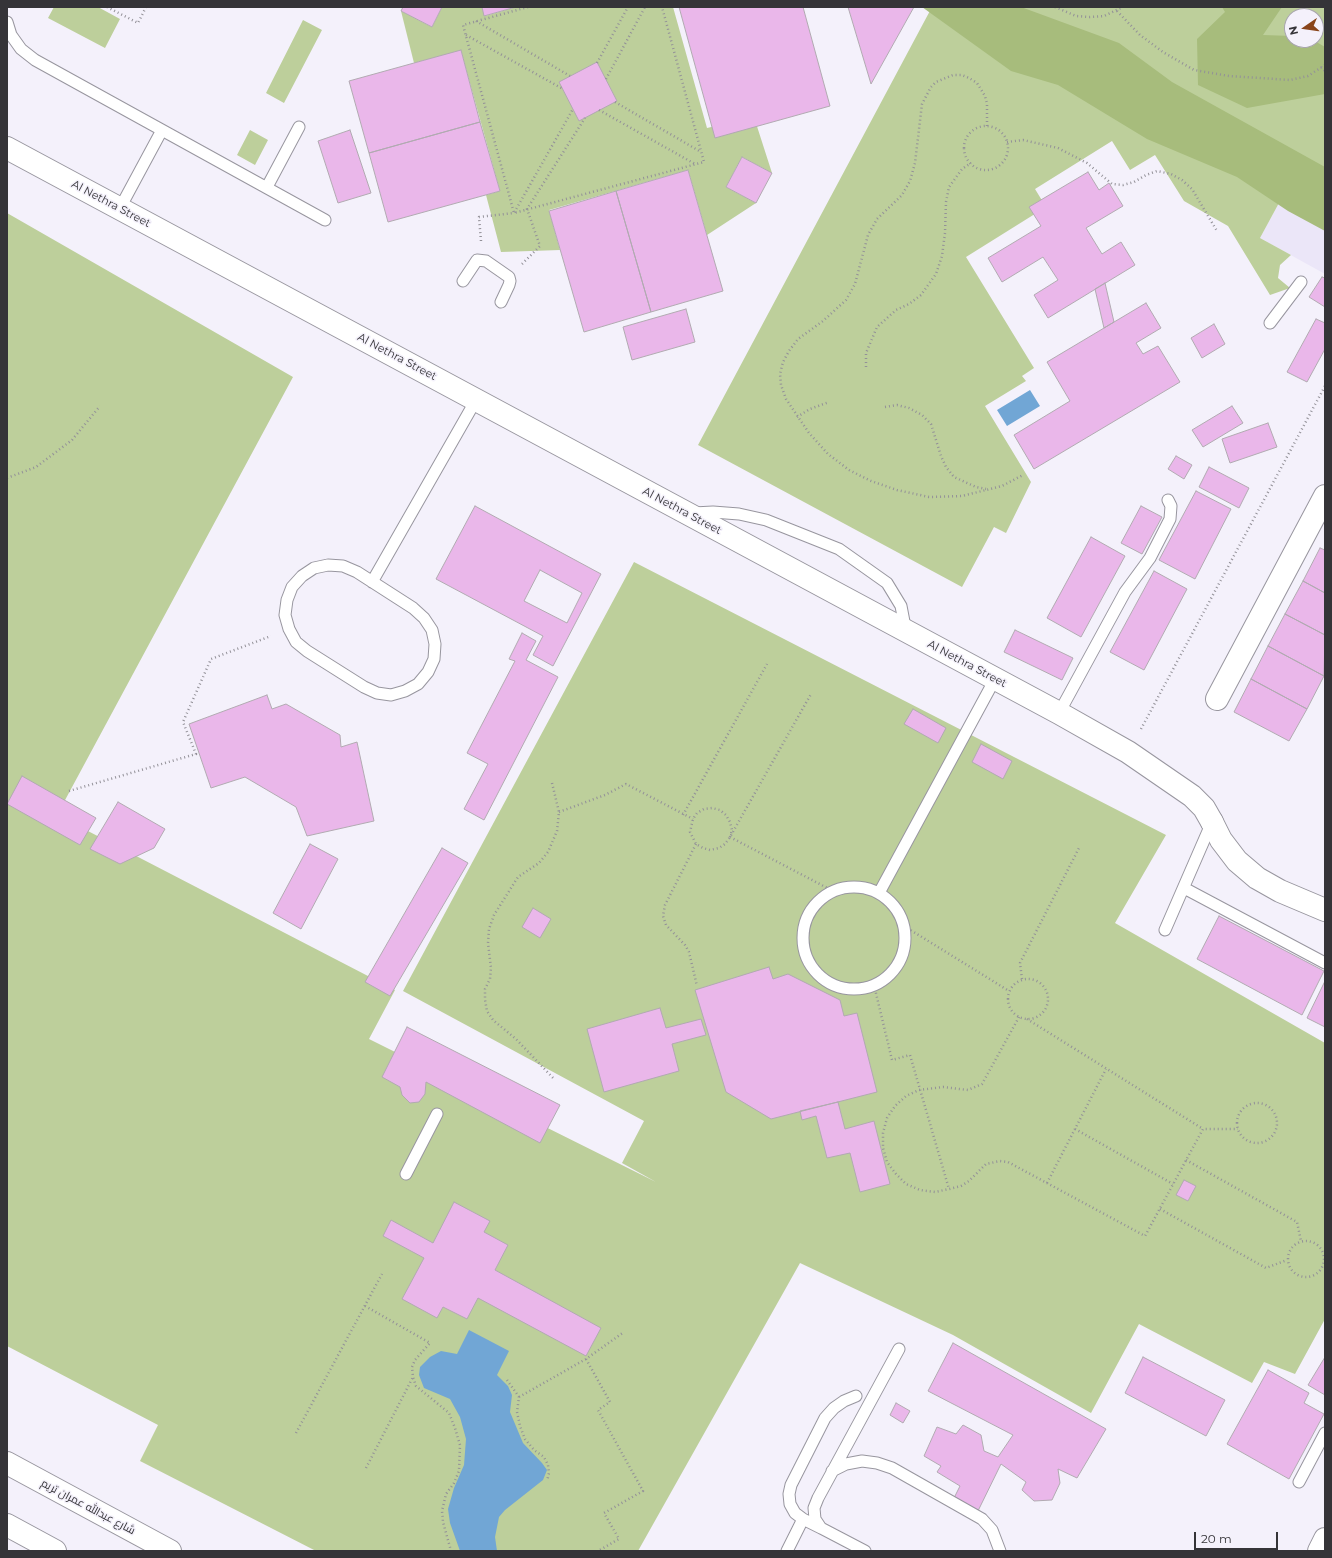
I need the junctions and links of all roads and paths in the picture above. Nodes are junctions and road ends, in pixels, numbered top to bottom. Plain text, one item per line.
1 (107, 7) edge
2 (146, 7) edge
3 (528, 7) edge
4 (628, 7) edge
5 (645, 7) edge
6 (662, 7) edge
7 (1055, 7) edge
8 (1123, 7) edge
9 (1117, 11) junction
10 (476, 21) junction
11 (7, 22) edge
12 (466, 34) junction
13 (597, 64) dead end
14 (1325, 65) edge
15 (1321, 67) junction
16 (1325, 71) edge
17 (570, 76) dead end
18 (606, 79) dead end
19 (562, 89) dead end
20 (615, 102) dead end
21 (573, 109) dead end
22 (599, 110) dead end
23 (585, 118) dead end
24 (987, 126) junction
25 (299, 127) dead end
26 (162, 130) junction
27 (1007, 142) junction
28 (7, 148) edge
29 (701, 152) junction
30 (971, 163) junction
31 (695, 164) junction
32 (267, 187) junction
33 (120, 208) junction
34 (528, 209) junction
35 (514, 213) junction
36 (326, 220) dead end
37 (1217, 231) dead end
38 (481, 259) junction
39 (509, 277) junction
40 (463, 281) dead end
41 (1301, 282) dead end
42 (500, 302) dead end
43 (1270, 323) dead end
44 (866, 366) dead end
45 (1325, 386) edge
46 (476, 400) junction
47 (829, 402) dead end
48 (100, 406) dead end
49 (885, 407) dead end
50 (797, 416) junction
51 (1023, 475) dead end
52 (7, 478) edge
53 (988, 490) junction
54 (1325, 496) edge
55 (1168, 500) dead end
56 (686, 513) junction
57 (372, 582) junction
58 (289, 629) junction
59 (906, 632) junction
60 (767, 664) dead end
61 (995, 679) junction
62 (811, 694) dead end
63 (1217, 699) dead end
64 (1059, 713) junction
65 (1128, 752) junction
66 (552, 783) dead end
67 (69, 791) dead end
68 (559, 812) junction
69 (683, 815) junction
70 (693, 819) junction
71 (1212, 822) junction
72 (730, 837) junction
73 (696, 844) junction
74 (1079, 848) dead end
75 (1184, 888) junction
76 (833, 891) junction
77 (879, 893) junction
78 (1325, 910) edge
79 (904, 926) junction
80 (1165, 930) dead end
81 (1325, 963) edge
82 (1022, 979) junction
83 (874, 985) junction
84 (697, 986) dead end
85 (1009, 990) junction
86 (1018, 1017) junction
87 (1027, 1019) junction
88 (1106, 1069) junction
89 (555, 1080) dead end
90 (919, 1090) junction
91 (437, 1114) dead end
92 (1075, 1129) junction
93 (1203, 1129) junction
94 (1238, 1129) junction
95 (1186, 1160) junction
96 (406, 1174) dead end
97 (1047, 1183) junction
98 (1173, 1184) junction
99 (950, 1190) junction
100 (1160, 1209) junction
101 (1301, 1241) junction
102 (1287, 1260) junction
103 (382, 1274) dead end
104 (365, 1306) junction
105 (624, 1332) dead end
106 (899, 1349) dead end
107 (586, 1359) junction
108 (413, 1377) junction
109 (506, 1380) dead end
110 (856, 1396) dead end
111 (519, 1397) junction
112 (296, 1433) dead end
113 (1325, 1433) edge
114 (7, 1463) edge
115 (366, 1468) dead end
116 (832, 1471) junction
117 (547, 1481) dead end
118 (1299, 1482) dead end
119 (802, 1519) junction
120 (7, 1525) edge
121 (821, 1528) junction
122 (1325, 1539) edge
123 (55, 1551) edge
124 (170, 1551) edge
125 (451, 1551) edge
126 (598, 1551) edge
127 (787, 1551) edge
128 (865, 1551) edge
129 (1000, 1551) edge
130 (1318, 1551) edge

1 - 2 path
3 - 10 path
4 - 13 path
5 - 18 path
6 - 29 path
7 - 9 path
8 - 9 path
9 - 15 path
10 - 12 path
10 - 17 path
11 - 26 lane
12 - 19 path
12 - 35 path
14 - 15 path
15 - 16 path
20 - 29 path
21 - 35 path
22 - 31 path
23 - 34 path
24 - 27 path
24 - 30 path
24 - 50 path
25 - 32 lane
26 - 32 lane
26 - 33 lane
27 - 30 path
27 - 37 path
28 - 33 street, Al Nethra Street
29 - 31 path
30 - 44 path
31 - 34 path
32 - 36 lane
33 - 46 street, Al Nethra Street
34 - 35 path
34 - 39 path
35 - 38 path
38 - 39 lane
38 - 40 lane
39 - 42 lane
41 - 43 lane
45 - 65 path
46 - 56 street, Al Nethra Street
46 - 57 lane
47 - 50 path
48 - 52 path
49 - 53 path
50 - 53 path
51 - 53 path
54 - 63 street
55 - 64 lane
56 - 59 street, Al Nethra Street
56 - 59 lane
57 - 58 lane
57 - 58 lane
58 - 67 path
59 - 61 street, Al Nethra Street
60 - 69 path
61 - 64 street, Al Nethra Street
61 - 77 lane
62 - 72 path
64 - 65 street, Al Nethra Street
65 - 71 street, Al Nethra Street
66 - 68 path
68 - 69 path
68 - 89 path
69 - 70 path
70 - 72 path
70 - 73 path
71 - 75 lane
71 - 78 street, Al Nethra Street
72 - 73 path
72 - 76 path
73 - 84 path
74 - 82 path
75 - 80 lane
75 - 81 lane
76 - 77 lane
76 - 83 lane
77 - 79 lane
79 - 83 lane
79 - 85 path
82 - 85 path
82 - 87 path
83 - 90 path
85 - 86 path
86 - 87 path
86 - 90 path
87 - 88 path
88 - 92 path
88 - 93 path
90 - 99 path
90 - 99 path
91 - 96 lane
92 - 97 path
92 - 98 path
93 - 94 path
93 - 95 path
94 - 94 path
95 - 98 path
95 - 101 path
97 - 99 path
97 - 100 path
98 - 100 path
100 - 102 path
101 - 102 path
101 - 102 path
103 - 104 path
104 - 108 path
104 - 112 path
105 - 107 path
106 - 116 lane
107 - 111 path
107 - 126 path
108 - 115 path
108 - 125 path
109 - 111 path
110 - 119 lane
111 - 117 path
113 - 118 lane
114 - 124 street, شارع عبدالله عمران تريم
116 - 121 lane
116 - 129 lane
119 - 121 lane
119 - 127 lane
120 - 123 street
121 - 128 lane
122 - 130 street

